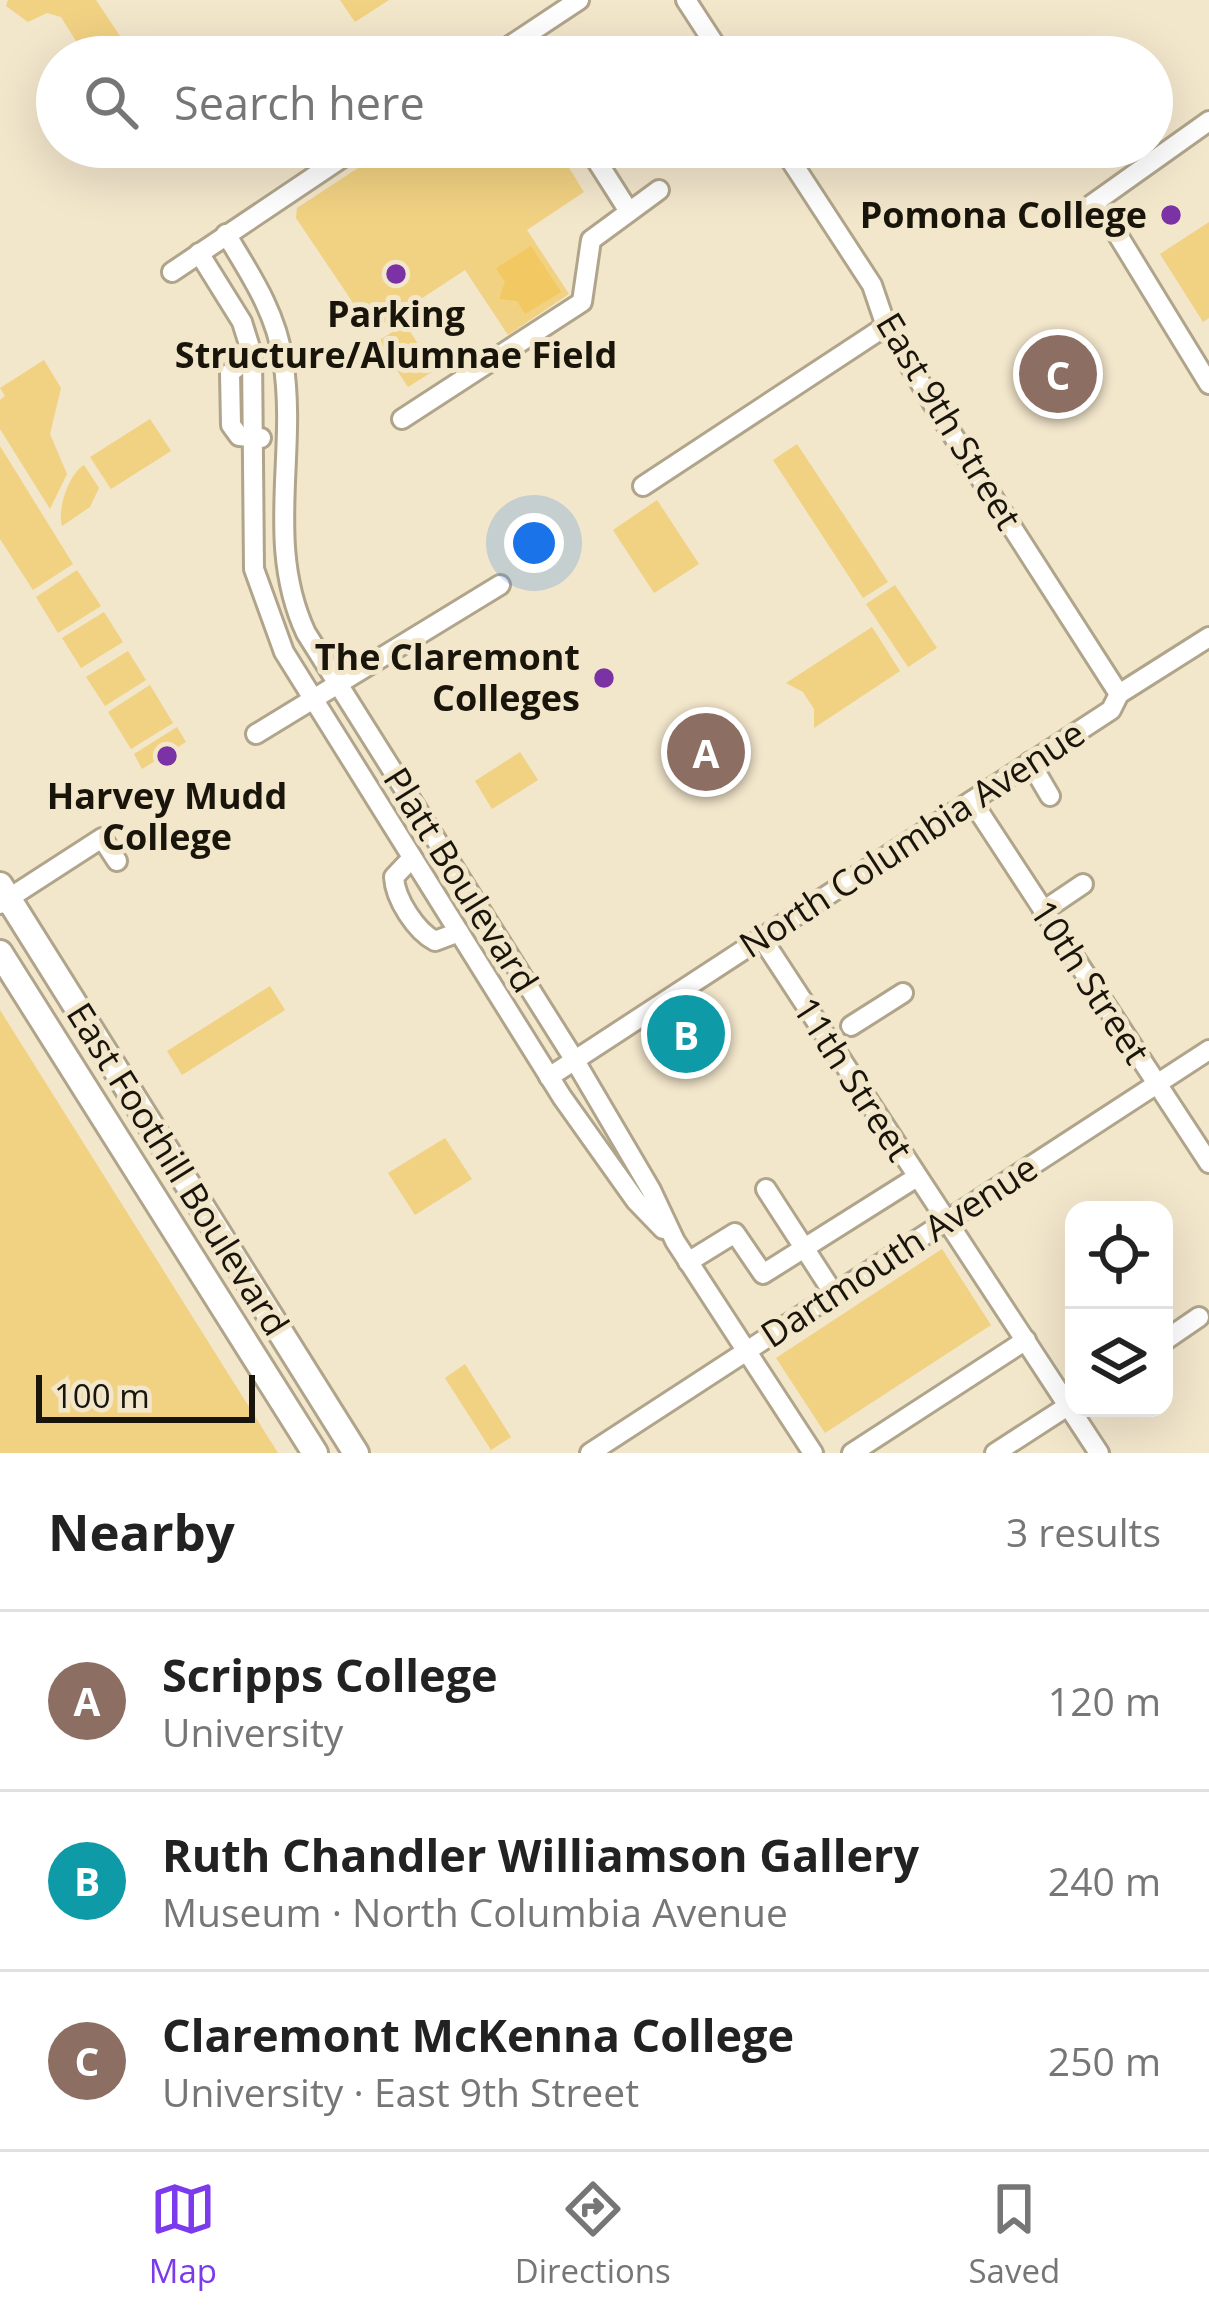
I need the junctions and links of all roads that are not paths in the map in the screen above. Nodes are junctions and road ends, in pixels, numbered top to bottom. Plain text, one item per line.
1 (579, 0) edge
2 (686, 0) edge
3 (539, 36) edge
4 (709, 36) edge
5 (1209, 121) edge
6 (1173, 147) edge
7 (326, 168) edge
8 (601, 168) edge
9 (796, 168) edge
10 (1144, 168) edge
11 (659, 190) dead end
12 (628, 210) junction
13 (226, 234) junction
14 (199, 253) junction
15 (172, 272) dead end
16 (886, 326) junction
17 (1209, 384) edge
18 (402, 419) dead end
19 (254, 438) junction
20 (284, 441) junction
21 (643, 486) dead end
22 (500, 585) dead end
23 (1209, 637) edge
24 (339, 686) junction
25 (1119, 694) junction
26 (311, 699) junction
27 (256, 734) dead end
28 (1030, 762) junction
29 (1050, 796) dead end
30 (972, 800) junction
31 (414, 804) junction
32 (388, 820) junction
33 (412, 858) junction
34 (117, 861) dead end
35 (1083, 884) dead end
36 (3, 896) edge
37 (1043, 911) junction
38 (459, 932) junction
39 (761, 937) junction
40 (0, 953) edge
41 (508, 954) junction
42 (483, 970) junction
43 (903, 993) dead end
44 (850, 1026) dead end
45 (1209, 1050) edge
46 (574, 1059) junction
47 (549, 1077) junction
48 (1157, 1084) junction
49 (1209, 1163) edge
50 (916, 1177) junction
51 (766, 1189) dead end
52 (946, 1221) junction
53 (675, 1241) junction
54 (805, 1248) junction
55 (688, 1262) junction
56 (834, 1294) junction
57 (1199, 1317) dead end
58 (1173, 1335) edge
59 (1026, 1340) junction
60 (746, 1352) junction
61 (1065, 1395) edge
62 (1065, 1407) edge
63 (1079, 1417) edge
64 (315, 1453) edge
65 (356, 1453) edge
66 (590, 1453) edge
67 (813, 1453) edge
68 (852, 1453) edge
69 (995, 1453) edge
70 (1100, 1453) edge

1 - 3 street
2 - 4 street
5 - 6 street
7 - 13 street
8 - 12 street
9 - 16 street, East 9th Street
10 - 17 street
11 - 12 street
12 - 18 street
13 - 14 street
13 - 20 street, Platt Boulevard
14 - 15 street
14 - 19 street, Platt Boulevard
16 - 21 street
16 - 25 street, East 9th Street
19 - 20 street
19 - 26 street, Platt Boulevard
20 - 24 street, Platt Boulevard
22 - 24 street
23 - 25 street, North Columbia Avenue
24 - 26 street
24 - 31 street, Platt Boulevard
25 - 28 street, North Columbia Avenue
26 - 27 street
26 - 32 street, Platt Boulevard
28 - 29 street
28 - 30 street, North Columbia Avenue
30 - 37 street, 10th Street
30 - 39 street, North Columbia Avenue
31 - 32 street
31 - 41 street, Platt Boulevard
32 - 33 street, Platt Boulevard
33 - 38 street, Platt Boulevard
33 - 38 street
34 - 36 street
35 - 37 street
36 - 65 main road, East Foothill Boulevard
37 - 48 street, 10th Street
38 - 42 street, Platt Boulevard
39 - 46 street, North Columbia Avenue
39 - 50 street, 11th Street
40 - 64 main road, East Foothill Boulevard
41 - 42 street
41 - 46 street, Platt Boulevard
42 - 47 street, Platt Boulevard
43 - 44 street
45 - 48 street, Dartmouth Avenue
46 - 47 street, North Columbia Avenue
46 - 53 street, Platt Boulevard
47 - 53 street, Platt Boulevard
48 - 49 street, 10th Street
48 - 52 street, Dartmouth Avenue
50 - 52 street, 11th Street
50 - 54 street
51 - 54 street
52 - 56 street, Dartmouth Avenue
52 - 59 street, 11th Street
53 - 55 street, Platt Boulevard
54 - 55 street
54 - 56 street
55 - 60 street, Platt Boulevard
56 - 60 street, Dartmouth Avenue
57 - 58 street
59 - 61 street, 11th Street
59 - 68 street
60 - 66 street, Dartmouth Avenue
60 - 67 street, Platt Boulevard
62 - 69 street
63 - 70 street, 11th Street

